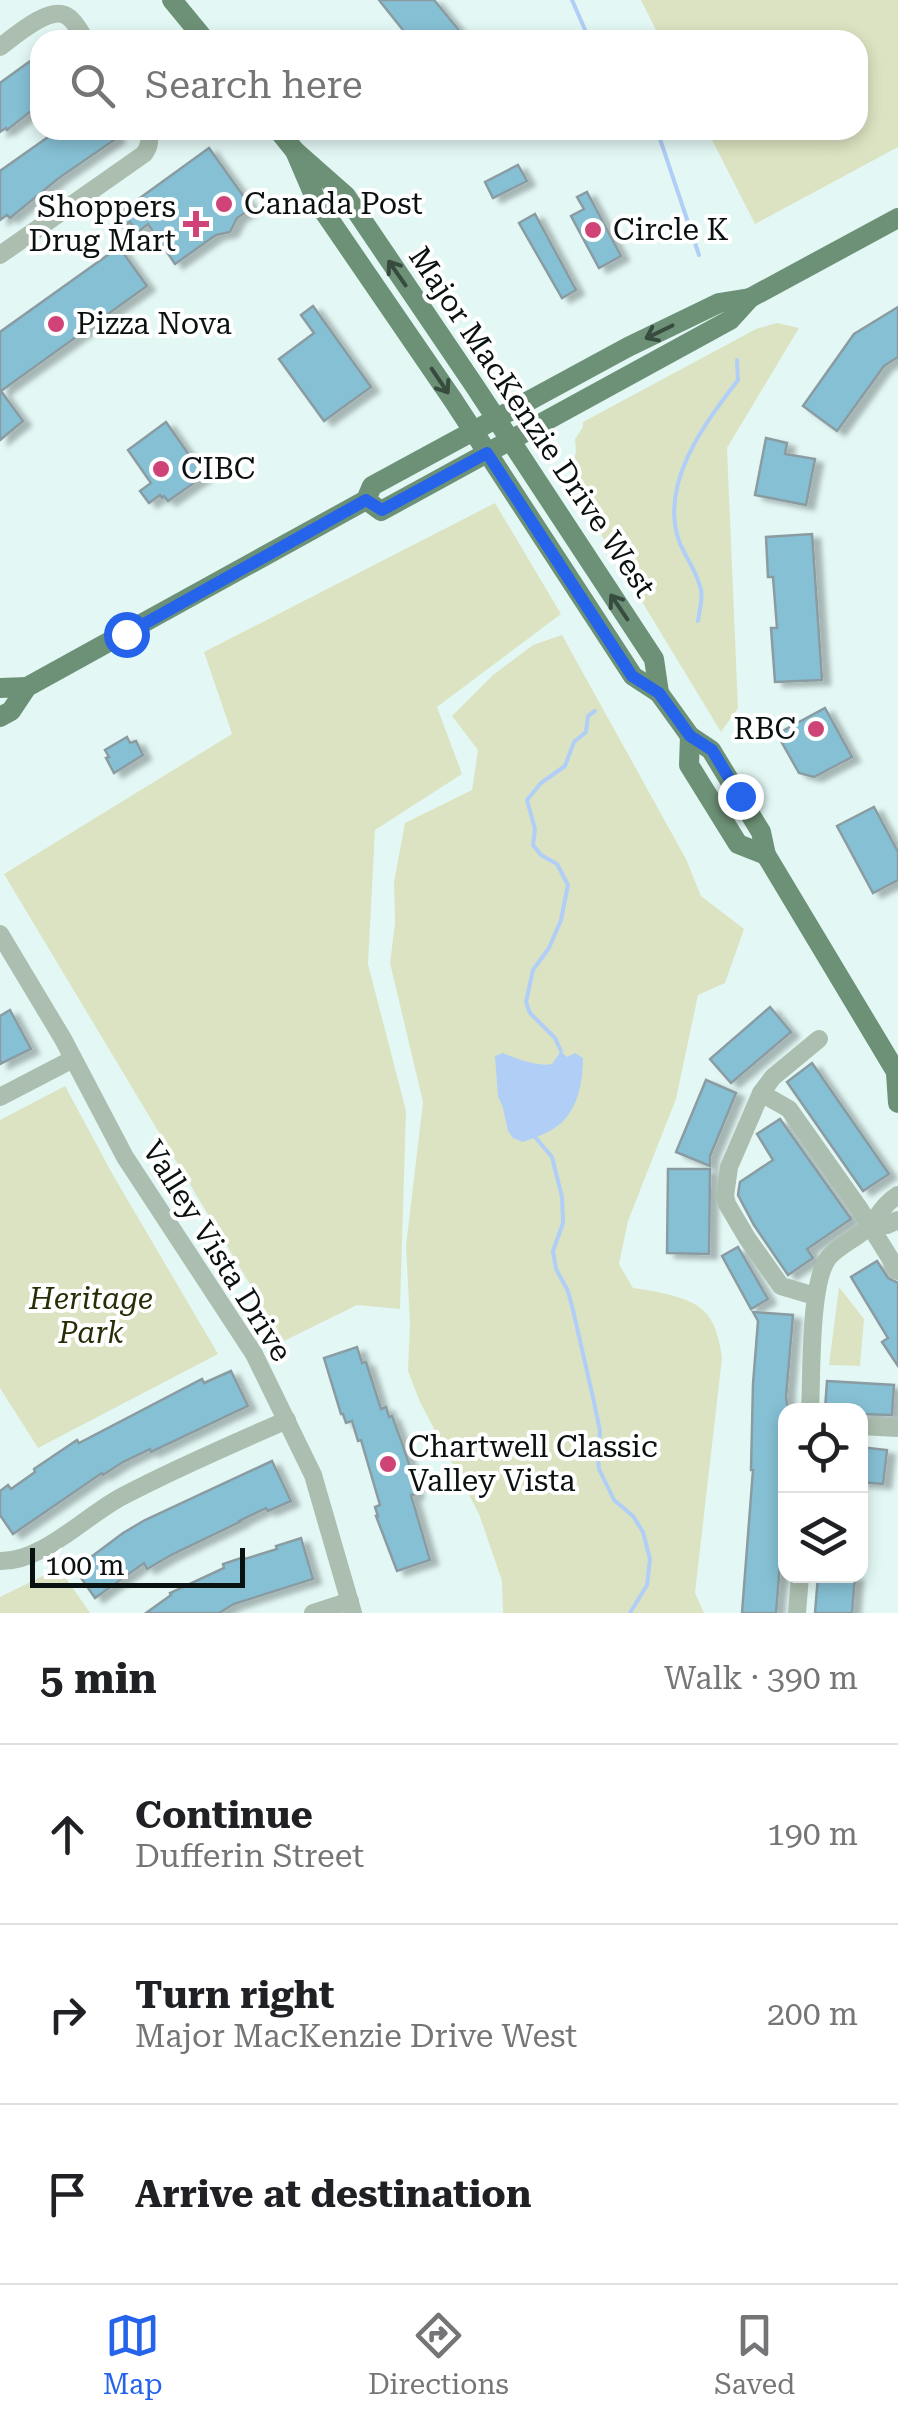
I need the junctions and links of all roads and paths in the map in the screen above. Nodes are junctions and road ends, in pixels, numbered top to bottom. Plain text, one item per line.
1 (172, 0) edge
2 (79, 30) edge
3 (197, 30) edge
4 (0, 48) edge
5 (150, 140) edge
6 (286, 140) edge
7 (295, 152) junction
8 (898, 218) edge
9 (0, 256) edge
10 (750, 298) junction
11 (496, 418) junction
12 (473, 431) junction
13 (510, 441) junction
14 (487, 453) junction
15 (366, 500) junction
16 (0, 688) edge
17 (27, 688) junction
18 (659, 693) junction
19 (0, 717) edge
20 (0, 934) edge
21 (819, 1039) dead end
22 (73, 1059) junction
23 (897, 1074) edge
24 (762, 1094) junction
25 (0, 1097) edge
26 (898, 1104) edge
27 (898, 1195) edge
28 (898, 1220) edge
29 (870, 1226) junction
30 (898, 1271) edge
31 (815, 1296) junction
32 (810, 1403) edge
33 (287, 1420) junction
34 (868, 1426) edge
35 (898, 1428) edge
36 (0, 1562) edge
37 (800, 1583) edge
38 (352, 1607) edge
39 (312, 1613) edge
40 (798, 1613) edge

1 - 3 main road
2 - 4 street
5 - 9 street
6 - 7 main road, Major MacKenzie Drive West
11 -> 7 main road, Major MacKenzie Drive West
7 -> 12 main road, Major MacKenzie Drive West
8 - 10 main road
10 -> 11 main road
10 - 13 main road
11 - 12 main road
11 - 13 main road, Major MacKenzie Drive West
12 - 14 main road, Major MacKenzie Drive West
12 - 15 main road
13 - 14 main road
18 -> 13 main road, Major MacKenzie Drive West
14 - 15 main road
14 - 18 main road, Major MacKenzie Drive West
15 - 17 main road
16 - 17 main road
17 - 19 main road
18 - 23 main road, Major MacKenzie Drive West
20 - 22 street, Valley Vista Drive
21 - 24 street
22 - 25 street
22 - 33 street, Valley Vista Drive
23 - 26 main road, Major MacKenzie Drive West
24 - 29 street
24 - 31 street
27 - 29 street
28 - 29 street
29 - 30 street
29 - 31 street
31 - 32 street
33 - 36 street
33 - 38 street, Valley Vista Drive
34 - 35 street
37 - 40 street
38 - 39 street

